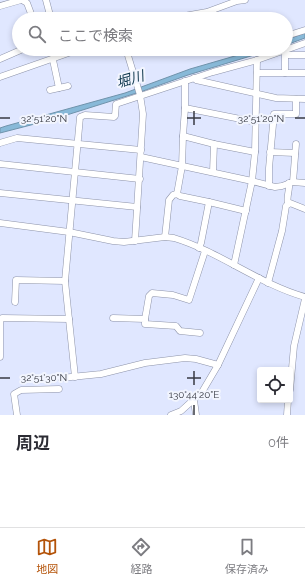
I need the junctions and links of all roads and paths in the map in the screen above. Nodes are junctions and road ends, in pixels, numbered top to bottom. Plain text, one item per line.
1 (21, 0) edge
2 (46, 0) edge
3 (245, 0) edge
4 (0, 6) edge
5 (30, 12) edge
6 (49, 12) edge
7 (206, 12) edge
8 (305, 30) edge
9 (293, 34) edge
10 (305, 43) edge
11 (293, 47) edge
12 (12, 53) edge
13 (293, 55) edge
14 (305, 55) edge
15 (63, 56) edge
16 (128, 56) edge
17 (269, 56) edge
18 (285, 56) edge
19 (1, 57) edge
20 (53, 60) junction
21 (258, 60) junction
22 (257, 73) junction
23 (286, 73) junction
24 (305, 73) edge
25 (0, 77) edge
26 (194, 78) junction
27 (186, 81) junction
28 (68, 86) dead end
29 (59, 88) junction
30 (50, 90) dead end
31 (256, 94) junction
32 (140, 96) junction
33 (296, 99) junction
34 (305, 99) edge
35 (185, 108) junction
36 (256, 122) junction
37 (183, 136) junction
38 (0, 143) edge
39 (77, 143) junction
40 (214, 144) junction
41 (296, 144) dead end
42 (141, 150) junction
43 (255, 152) junction
44 (270, 152) junction
45 (294, 153) junction
46 (141, 157) junction
47 (0, 164) edge
48 (182, 166) junction
49 (74, 172) junction
50 (213, 172) junction
51 (140, 179) junction
52 (252, 181) junction
53 (291, 182) junction
54 (305, 183) edge
55 (269, 186) junction
56 (0, 193) edge
57 (177, 194) junction
58 (72, 200) junction
59 (209, 202) junction
60 (288, 204) junction
61 (138, 207) junction
62 (305, 209) edge
63 (246, 211) junction
64 (0, 223) edge
65 (69, 232) junction
66 (165, 237) junction
67 (135, 241) junction
68 (202, 250) junction
69 (234, 265) junction
70 (259, 278) junction
71 (65, 281) junction
72 (268, 283) junction
73 (305, 298) edge
74 (15, 302) dead end
75 (113, 318) dead end
76 (69, 319) junction
77 (145, 319) junction
78 (200, 333) dead end
79 (0, 357) edge
80 (218, 365) junction
81 (292, 367) edge
82 (75, 377) junction
83 (61, 378) dead end
84 (59, 389) dead end
85 (194, 400) junction
86 (288, 403) edge
87 (17, 415) edge
88 (171, 415) edge
89 (196, 415) edge
90 (287, 415) edge

1 - 4 street
1 - 5 street
2 - 6 street
3 - 7 street
8 - 9 street
10 - 11 street
12 - 19 street
13 - 14 street
15 - 20 street
16 - 32 street
17 - 21 street
18 - 23 street
20 - 25 street
20 - 29 street
21 - 22 street
21 - 26 street
22 - 23 street
22 - 31 street
23 - 24 street
26 - 27 street
26 - 31 street
27 - 32 street
27 - 35 street
28 - 29 street
29 - 30 street
31 - 33 street
31 - 36 street
32 - 39 street
32 - 42 street
33 - 34 street
33 - 44 street
35 - 36 street
35 - 37 street
36 - 43 street
37 - 40 street
37 - 48 street
38 - 39 street
39 - 42 street
39 - 49 street
40 - 43 street
40 - 50 street
41 - 45 street
42 - 46 street
43 - 52 street
44 - 45 street
44 - 55 street
45 - 53 street
46 - 48 street
46 - 51 street
47 - 49 street
48 - 50 street
48 - 57 street
49 - 51 street
49 - 58 street
50 - 52 street
51 - 61 street
52 - 55 street
52 - 63 street
53 - 54 street
53 - 55 street
53 - 60 street
56 - 58 street
57 - 59 street
57 - 66 street
58 - 61 street
58 - 65 street
59 - 63 street
59 - 68 street
60 - 62 street
60 - 72 street
61 - 67 street
63 - 69 street
64 - 65 street
65 - 67 street
65 - 71 street
66 - 67 street
66 - 68 street
68 - 69 street
68 - 77 street
69 - 70 street
70 - 72 street
70 - 80 street
71 - 74 street
71 - 76 street
72 - 73 street
73 - 81 street
75 - 77 street
76 - 79 street
76 - 82 street
77 - 78 street
80 - 82 street
80 - 85 street
82 - 83 street
84 - 87 street
85 - 88 street
85 - 89 street
86 - 90 street

